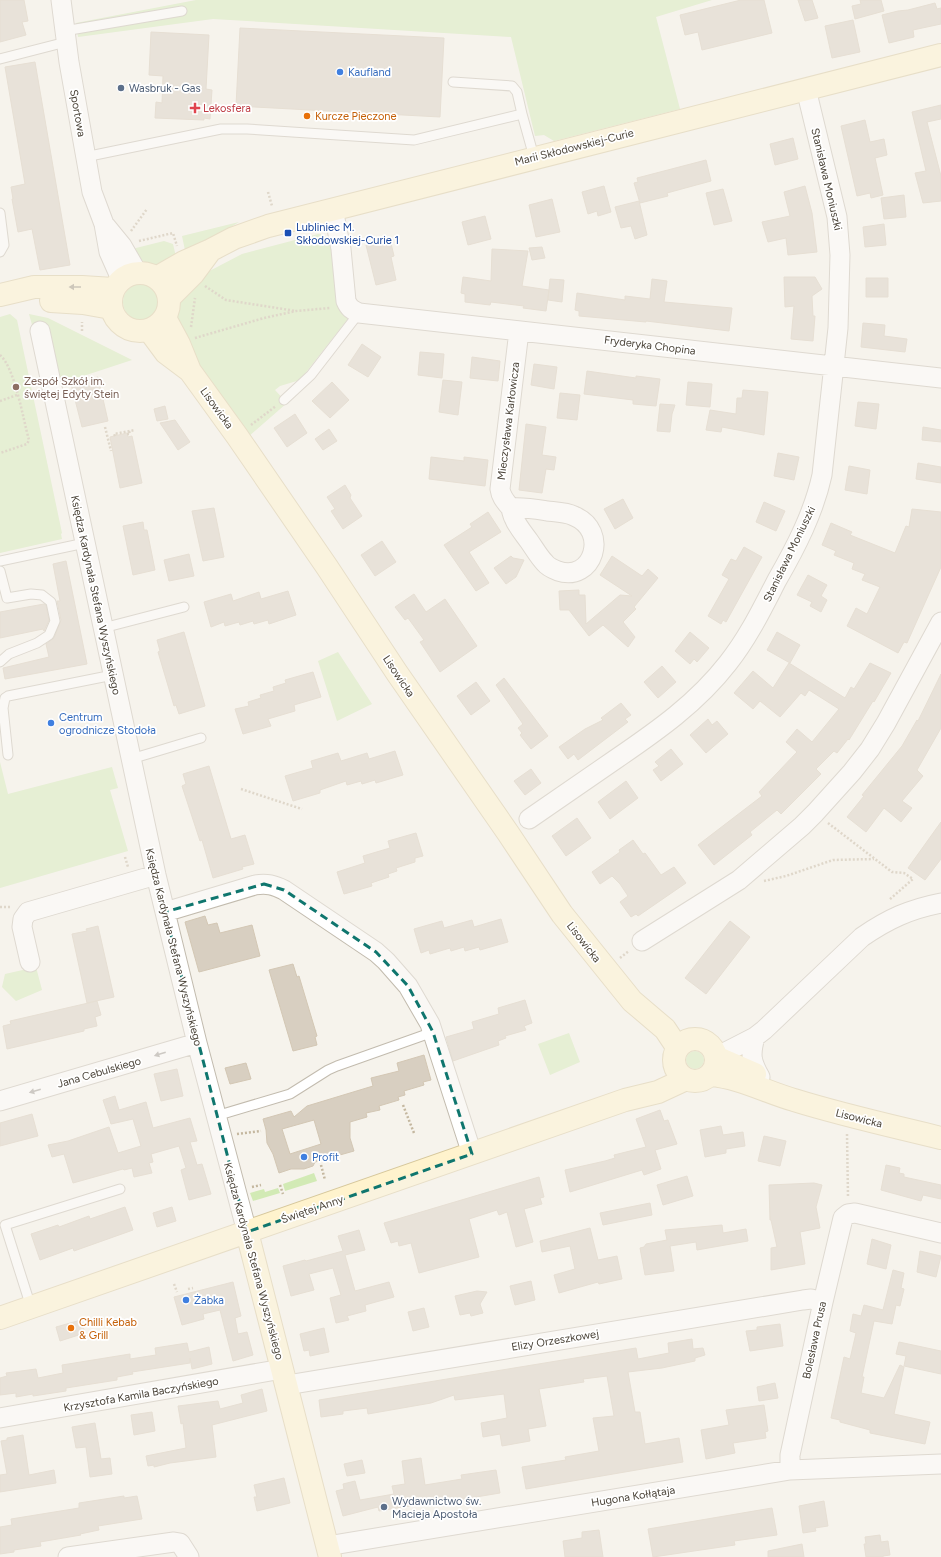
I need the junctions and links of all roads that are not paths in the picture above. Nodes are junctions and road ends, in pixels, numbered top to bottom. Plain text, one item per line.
1 (61, 0) edge
2 (182, 11) dead end
3 (65, 36) junction
4 (941, 55) edge
5 (0, 59) edge
6 (453, 82) dead end
7 (806, 89) junction
8 (522, 114) junction
9 (85, 157) junction
10 (534, 157) junction
11 (333, 209) junction
12 (0, 213) edge
13 (211, 250) junction
14 (0, 252) edge
15 (158, 277) junction
16 (121, 287) junction
17 (0, 296) edge
18 (170, 296) junction
19 (354, 310) junction
20 (157, 324) junction
21 (40, 331) dead end
22 (519, 331) junction
23 (834, 366) junction
24 (941, 378) edge
25 (284, 400) road end
26 (511, 508) dead end
27 (85, 543) junction
28 (0, 561) edge
29 (0, 570) edge
30 (3, 598) edge
31 (184, 607) dead end
32 (941, 622) edge
33 (103, 628) junction
34 (0, 662) edge
35 (113, 675) junction
36 (201, 738) dead end
37 (8, 755) dead end
38 (131, 759) junction
39 (529, 819) dead end
40 (156, 875) junction
41 (941, 903) edge
42 (165, 912) junction
43 (642, 942) dead end
44 (30, 962) dead end
45 (433, 1032) junction
46 (755, 1037) junction
47 (197, 1043) junction
48 (695, 1058) junction
49 (760, 1077) junction
50 (0, 1101) edge
51 (216, 1116) junction
52 (941, 1124) edge
53 (941, 1138) edge
54 (472, 1154) junction
55 (120, 1189) dead end
56 (3, 1224) edge
57 (247, 1232) junction
58 (941, 1233) edge
59 (823, 1302) junction
60 (32, 1307) junction
61 (0, 1318) edge
62 (284, 1377) junction
63 (0, 1418) edge
64 (941, 1464) edge
65 (790, 1470) junction
66 (329, 1552) edge
67 (68, 1557) edge
68 (189, 1557) edge

1 - 3 street, Sportowa
2 - 3 lane
3 - 5 lane
3 - 9 street, Sportowa
4 - 7 street, Marii Skłodowskiej-Curie
6 - 8 lane
7 - 10 street, Marii Skłodowskiej-Curie
7 - 23 street, Stanisława Moniuszki
8 - 9 lane
8 - 10 lane
9 - 16 street, Sportowa
10 - 11 street, Marii Skłodowskiej-Curie
11 - 13 street, Marii Skłodowskiej-Curie
11 - 19 street
12 - 14 lane
13 - 15 street, Marii Skłodowskiej-Curie
13 - 18 street, Marii Skłodowskiej-Curie
15 - 16 street
15 - 18 street
16 - 17 street
16 - 20 street
18 - 20 street
19 - 22 street, Fryderyka Chopina
19 - 25 lane
20 - 48 street, Lisowicka
21 - 27 street, Księdza Kardynała Stefana Wyszyńskiego
22 - 23 street, Fryderyka Chopina
22 - 26 street, Mieczysława Karłowicza
23 - 24 street, Fryderyka Chopina
23 - 39 street, Stanisława Moniuszki
27 - 28 lane
27 - 33 street, Księdza Kardynała Stefana Wyszyńskiego
29 - 30 lane
30 - 34 lane
31 - 33 lane
32 - 43 street
33 - 35 street, Księdza Kardynała Stefana Wyszyńskiego
35 - 37 lane
35 - 38 street, Księdza Kardynała Stefana Wyszyńskiego
36 - 38 lane
38 - 40 street, Księdza Kardynała Stefana Wyszyńskiego
40 - 42 street, Księdza Kardynała Stefana Wyszyńskiego
40 - 44 street
41 - 46 street
42 - 45 street
42 - 47 street, Księdza Kardynała Stefana Wyszyńskiego
45 - 51 lane
45 - 54 street
46 - 48 street
46 - 49 street
47 -> 50 street, Jana Cebulskiego
47 - 51 street, Księdza Kardynała Stefana Wyszyńskiego
48 - 49 street, Lisowicka
48 - 53 street, Lisowicka
48 - 54 street, Świętej Anny
49 - 52 street, Lisowicka
51 - 57 street, Księdza Kardynała Stefana Wyszyńskiego
54 - 57 street, Świętej Anny
55 - 56 lane
56 - 60 lane
57 - 60 street, Świętej Anny
57 - 62 street, Księdza Kardynała Stefana Wyszyńskiego
58 - 59 street, Bolesława Prusa
59 - 62 street, Elizy Orzeszkowej
59 - 65 street, Bolesława Prusa
60 - 61 street, Świętej Anny
62 - 63 street, Krzysztofa Kamila Baczyńskiego
62 - 66 street, Księdza Kardynała Stefana Wyszyńskiego
64 - 65 street, Hugona Kołłątaja
65 - 66 street, Hugona Kołłątaja
67 - 68 street

